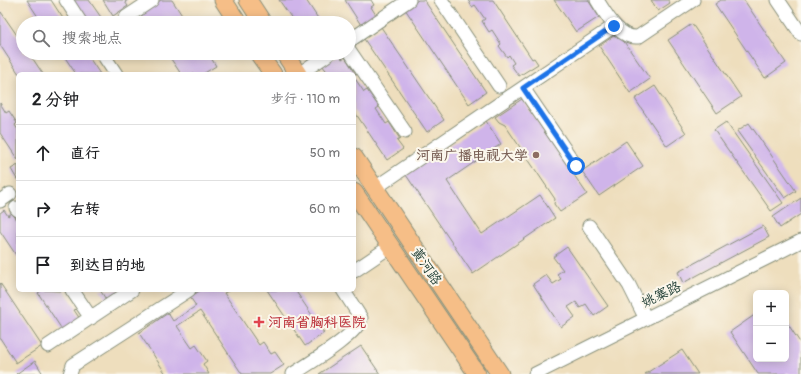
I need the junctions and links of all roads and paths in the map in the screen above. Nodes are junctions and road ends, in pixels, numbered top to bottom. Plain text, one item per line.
1 (66, 0) edge
2 (152, 0) edge
3 (223, 0) edge
4 (248, 0) edge
5 (409, 0) edge
6 (441, 0) edge
7 (597, 0) edge
8 (693, 0) edge
9 (778, 0) edge
10 (77, 16) edge
11 (128, 16) edge
12 (233, 16) edge
13 (259, 16) edge
14 (614, 26) junction
15 (801, 34) edge
16 (356, 35) edge
17 (107, 60) edge
18 (263, 60) edge
19 (289, 60) edge
20 (320, 60) edge
21 (356, 60) edge
22 (115, 72) edge
23 (272, 72) edge
24 (298, 72) edge
25 (302, 72) edge
26 (498, 86) dead end
27 (523, 88) junction
28 (405, 132) dead end
29 (356, 160) edge
30 (576, 166) dead end
31 (374, 188) junction
32 (356, 195) edge
33 (589, 226) dead end
34 (801, 241) edge
35 (391, 246) junction
36 (356, 270) edge
37 (73, 292) edge
38 (129, 292) edge
39 (186, 292) edge
40 (344, 292) edge
41 (91, 318) junction
42 (646, 319) junction
43 (48, 346) dead end
44 (70, 374) edge
45 (293, 374) edge
46 (477, 374) edge
47 (500, 374) edge
48 (535, 374) edge

1 - 10 street
2 - 11 street
3 - 12 main road
4 - 13 main road
5 - 16 street
6 - 26 street
7 - 14 street
8 - 14 street
9 - 15 street
14 - 27 street
17 - 22 street
18 - 23 main road
19 - 24 main road
20 - 25 street
21 - 28 street
27 - 30 street
27 - 31 street
29 - 31 main road, 黄河路
31 - 47 main road, 黄河路
32 - 35 main road, 黄河路
33 - 42 street
34 - 42 street, 姚寨路
35 - 36 street
35 - 46 main road, 黄河路
37 - 41 street
38 - 41 street
39 - 44 street
40 - 45 street
41 - 43 street
42 - 48 street, 姚寨路

